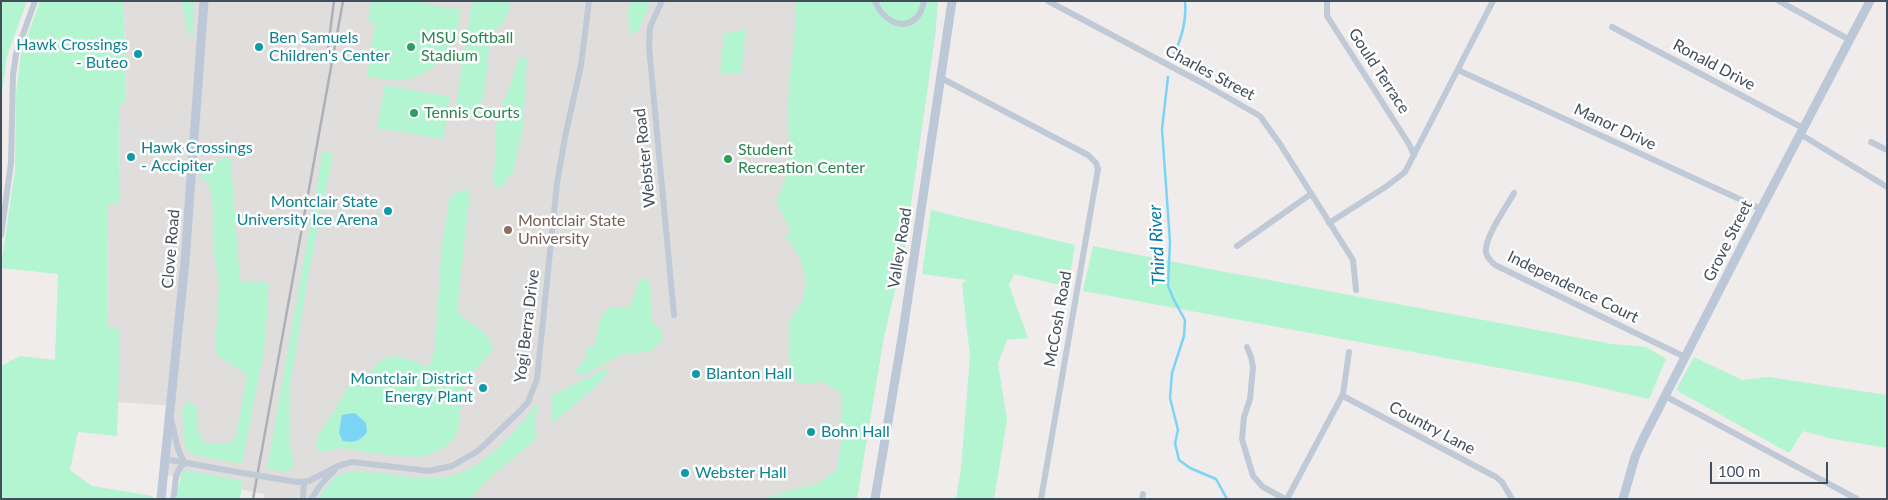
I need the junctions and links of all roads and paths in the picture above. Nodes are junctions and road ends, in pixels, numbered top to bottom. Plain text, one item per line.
1 (35, 1) edge
2 (204, 1) edge
3 (589, 1) edge
4 (662, 1) edge
5 (875, 1) edge
6 (924, 1) edge
7 (952, 1) edge
8 (1048, 1) edge
9 (1327, 1) edge
10 (1493, 1) edge
11 (1779, 1) edge
12 (1870, 1) edge
13 (1612, 27) dead end
14 (1850, 40) junction
15 (1458, 70) junction
16 (941, 78) junction
17 (1801, 131) junction
18 (1871, 142) dead end
19 (1887, 150) edge
20 (1414, 155) junction
21 (1887, 186) edge
22 (1514, 193) dead end
23 (1311, 194) junction
24 (1761, 209) junction
25 (1329, 223) junction
26 (1, 235) edge
27 (1237, 246) dead end
28 (1356, 290) dead end
29 (674, 315) dead end
30 (1247, 347) dead end
31 (1350, 352) dead end
32 (1685, 357) junction
33 (1342, 396) junction
34 (1665, 396) junction
35 (170, 416) junction
36 (165, 459) junction
37 (185, 463) junction
38 (345, 464) junction
39 (304, 482) junction
40 (1845, 492) junction
41 (1626, 498) edge
42 (161, 499) edge
43 (173, 499) edge
44 (303, 499) edge
45 (311, 499) edge
46 (875, 499) edge
47 (1041, 499) edge
48 (1286, 499) edge
49 (1512, 499) edge
50 (1841, 499) edge
51 (1857, 499) edge

1 - 26 street
2 - 35 street, Clove Road
3 - 38 street, Yogi Berra Drive
4 - 29 street, Webster Road
5 - 6 street
7 - 16 street, Valley Road
8 - 23 street, Charles Street
9 - 20 street, Gould Terrace
10 - 15 street
11 - 14 street
12 - 14 street, Grove Street
13 - 17 street, Ronald Drive
14 - 17 street, Grove Street
15 - 20 street
15 - 24 street, Manor Drive
16 - 46 street, Valley Road
16 - 47 street, McCosh Road
17 - 21 street, Ronald Drive
17 - 24 street, Grove Street
18 - 19 street
20 - 25 street
22 - 32 street, Independence Court
23 - 25 street, Charles Street
23 - 27 street
24 - 32 street, Grove Street
25 - 28 street, Charles Street
30 - 48 street
31 - 33 street
32 - 34 street, Grove Street
33 - 48 street
33 - 49 street, Country Lane
34 - 40 street
34 - 41 street, Grove Street
35 - 36 street, Clove Road
35 - 37 street
36 - 37 street
36 - 42 street, Clove Road
37 - 39 street, bridge
37 - 43 street
38 - 39 street, Yogi Berra Drive
38 - 45 street
39 - 44 street
40 - 50 street
40 - 51 street

